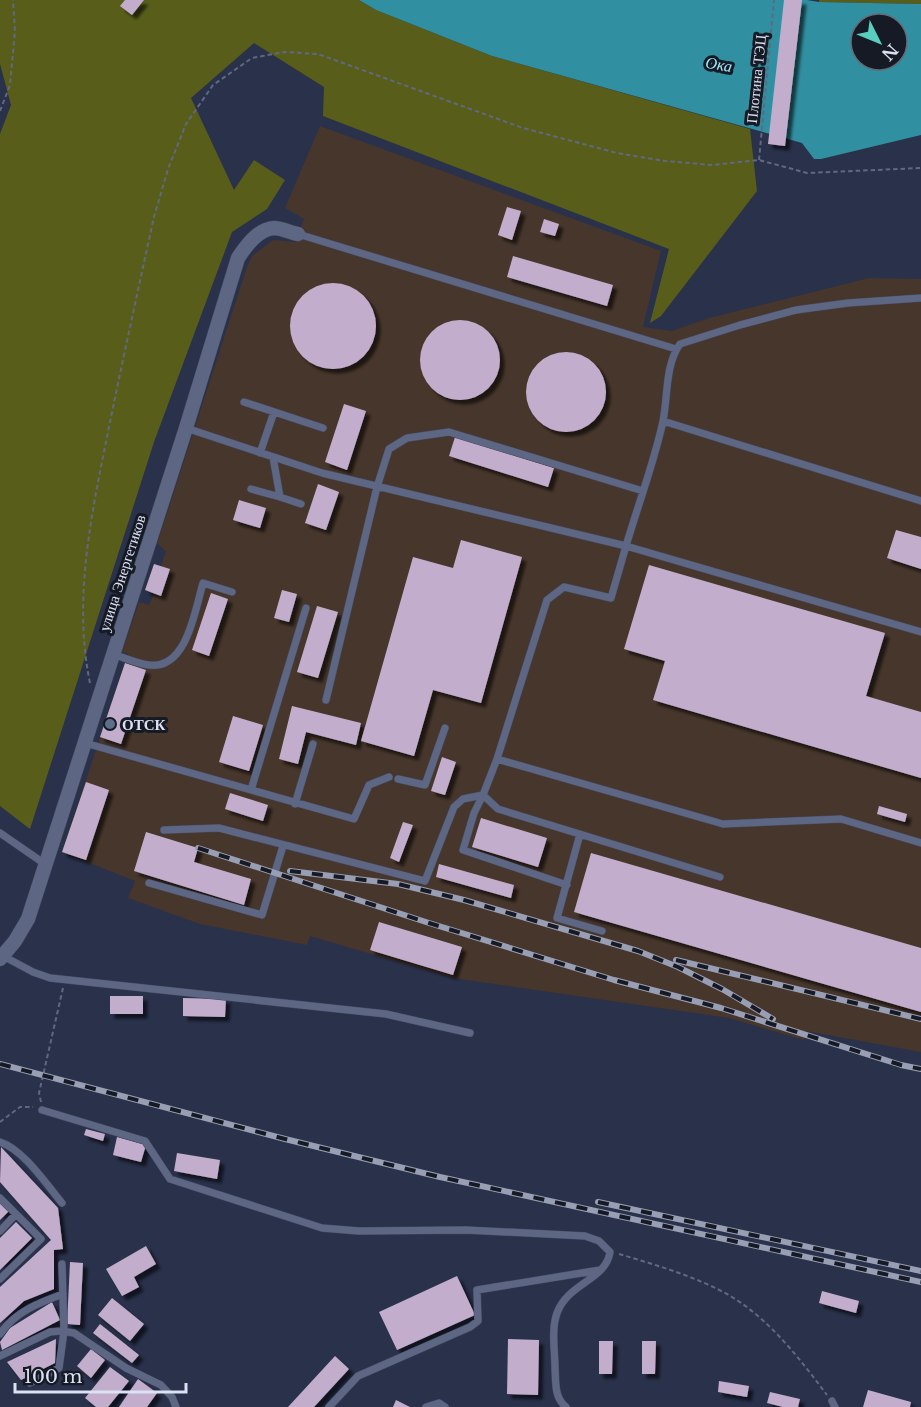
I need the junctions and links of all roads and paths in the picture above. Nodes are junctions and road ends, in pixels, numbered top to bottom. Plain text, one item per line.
1 (13, 0) edge
2 (774, 0) edge
3 (0, 111) edge
4 (759, 160) junction
5 (921, 168) edge
6 (298, 234) joint
7 (921, 298) edge
8 (676, 349) junction
9 (244, 402) dead end
10 (274, 412) junction
11 (663, 421) junction
12 (186, 428) junction
13 (323, 428) dead end
14 (260, 453) junction
15 (273, 457) junction
16 (377, 488) junction
17 (250, 489) dead end
18 (643, 491) junction
19 (280, 497) junction
20 (921, 501) edge
21 (301, 504) dead end
22 (626, 546) junction
23 (232, 592) dead end
24 (306, 608) dead end
25 (921, 632) edge
26 (113, 654) junction
27 (90, 686) dead end
28 (326, 700) dead end
29 (445, 728) dead end
30 (85, 743) junction
31 (313, 744) dead end
32 (496, 759) junction
33 (389, 777) dead end
34 (398, 779) dead end
35 (251, 790) junction
36 (483, 795) junction
37 (295, 804) junction
38 (164, 830) dead end
39 (0, 833) edge
40 (580, 834) junction
41 (921, 842) edge
42 (283, 846) junction
43 (45, 864) junction
44 (720, 877) dead end
45 (149, 883) dead end
46 (567, 885) junction
47 (602, 931) dead end
48 (2, 957) edge
49 (65, 980) junction
50 (470, 1034) dead end
51 (42, 1110) junction
52 (0, 1122) edge
53 (0, 1143) edge
54 (0, 1198) edge
55 (62, 1203) dead end
56 (16, 1214) junction
57 (0, 1231) edge
58 (610, 1252) junction
59 (62, 1264) dead end
60 (602, 1270) junction
61 (0, 1279) edge
62 (63, 1294) junction
63 (64, 1331) junction
64 (0, 1335) edge
65 (0, 1356) edge
66 (30, 1383) dead end
67 (834, 1404) edge
68 (176, 1407) edge
69 (329, 1407) edge
70 (426, 1407) edge
71 (445, 1407) edge
72 (566, 1407) edge

1 - 3 path
2 - 4 path, Плотина ТЭЦ
4 - 5 path
4 - 27 path
6 - 8 lane
6 - 12 street, улица Энергетиков
7 - 8 lane
8 - 11 lane
9 - 10 lane
10 - 13 lane
10 - 14 lane
11 - 18 lane
11 - 20 lane
12 - 14 lane
12 - 26 street, улица Энергетиков
14 - 15 lane
15 - 16 lane
15 - 19 lane
16 - 18 lane
16 - 22 lane
16 - 28 lane
17 - 19 lane
18 - 22 lane
19 - 21 lane
22 - 25 lane
22 - 32 lane
23 - 26 lane
24 - 35 lane
26 - 30 street, улица Энергетиков
29 - 34 lane
30 - 35 lane
30 - 43 street, улица Энергетиков
31 - 37 lane
32 - 36 lane
32 - 41 lane
33 - 37 lane
35 - 37 lane
36 - 40 lane
36 - 42 lane
36 - 46 lane
38 - 42 lane
39 - 43 lane
40 - 44 lane
40 - 46 lane
42 - 45 lane
43 - 48 street, улица Энергетиков
46 - 47 lane
48 - 49 lane
49 - 50 lane
49 - 51 path
51 - 52 path
51 - 58 lane
53 - 55 lane
54 - 56 lane
56 - 57 lane
56 - 61 lane
58 - 60 lane
58 - 67 path
59 - 62 lane
60 - 69 lane
60 - 72 lane
62 - 63 lane
62 - 64 lane
63 - 65 lane
63 - 66 lane
63 - 68 lane
70 - 71 lane

